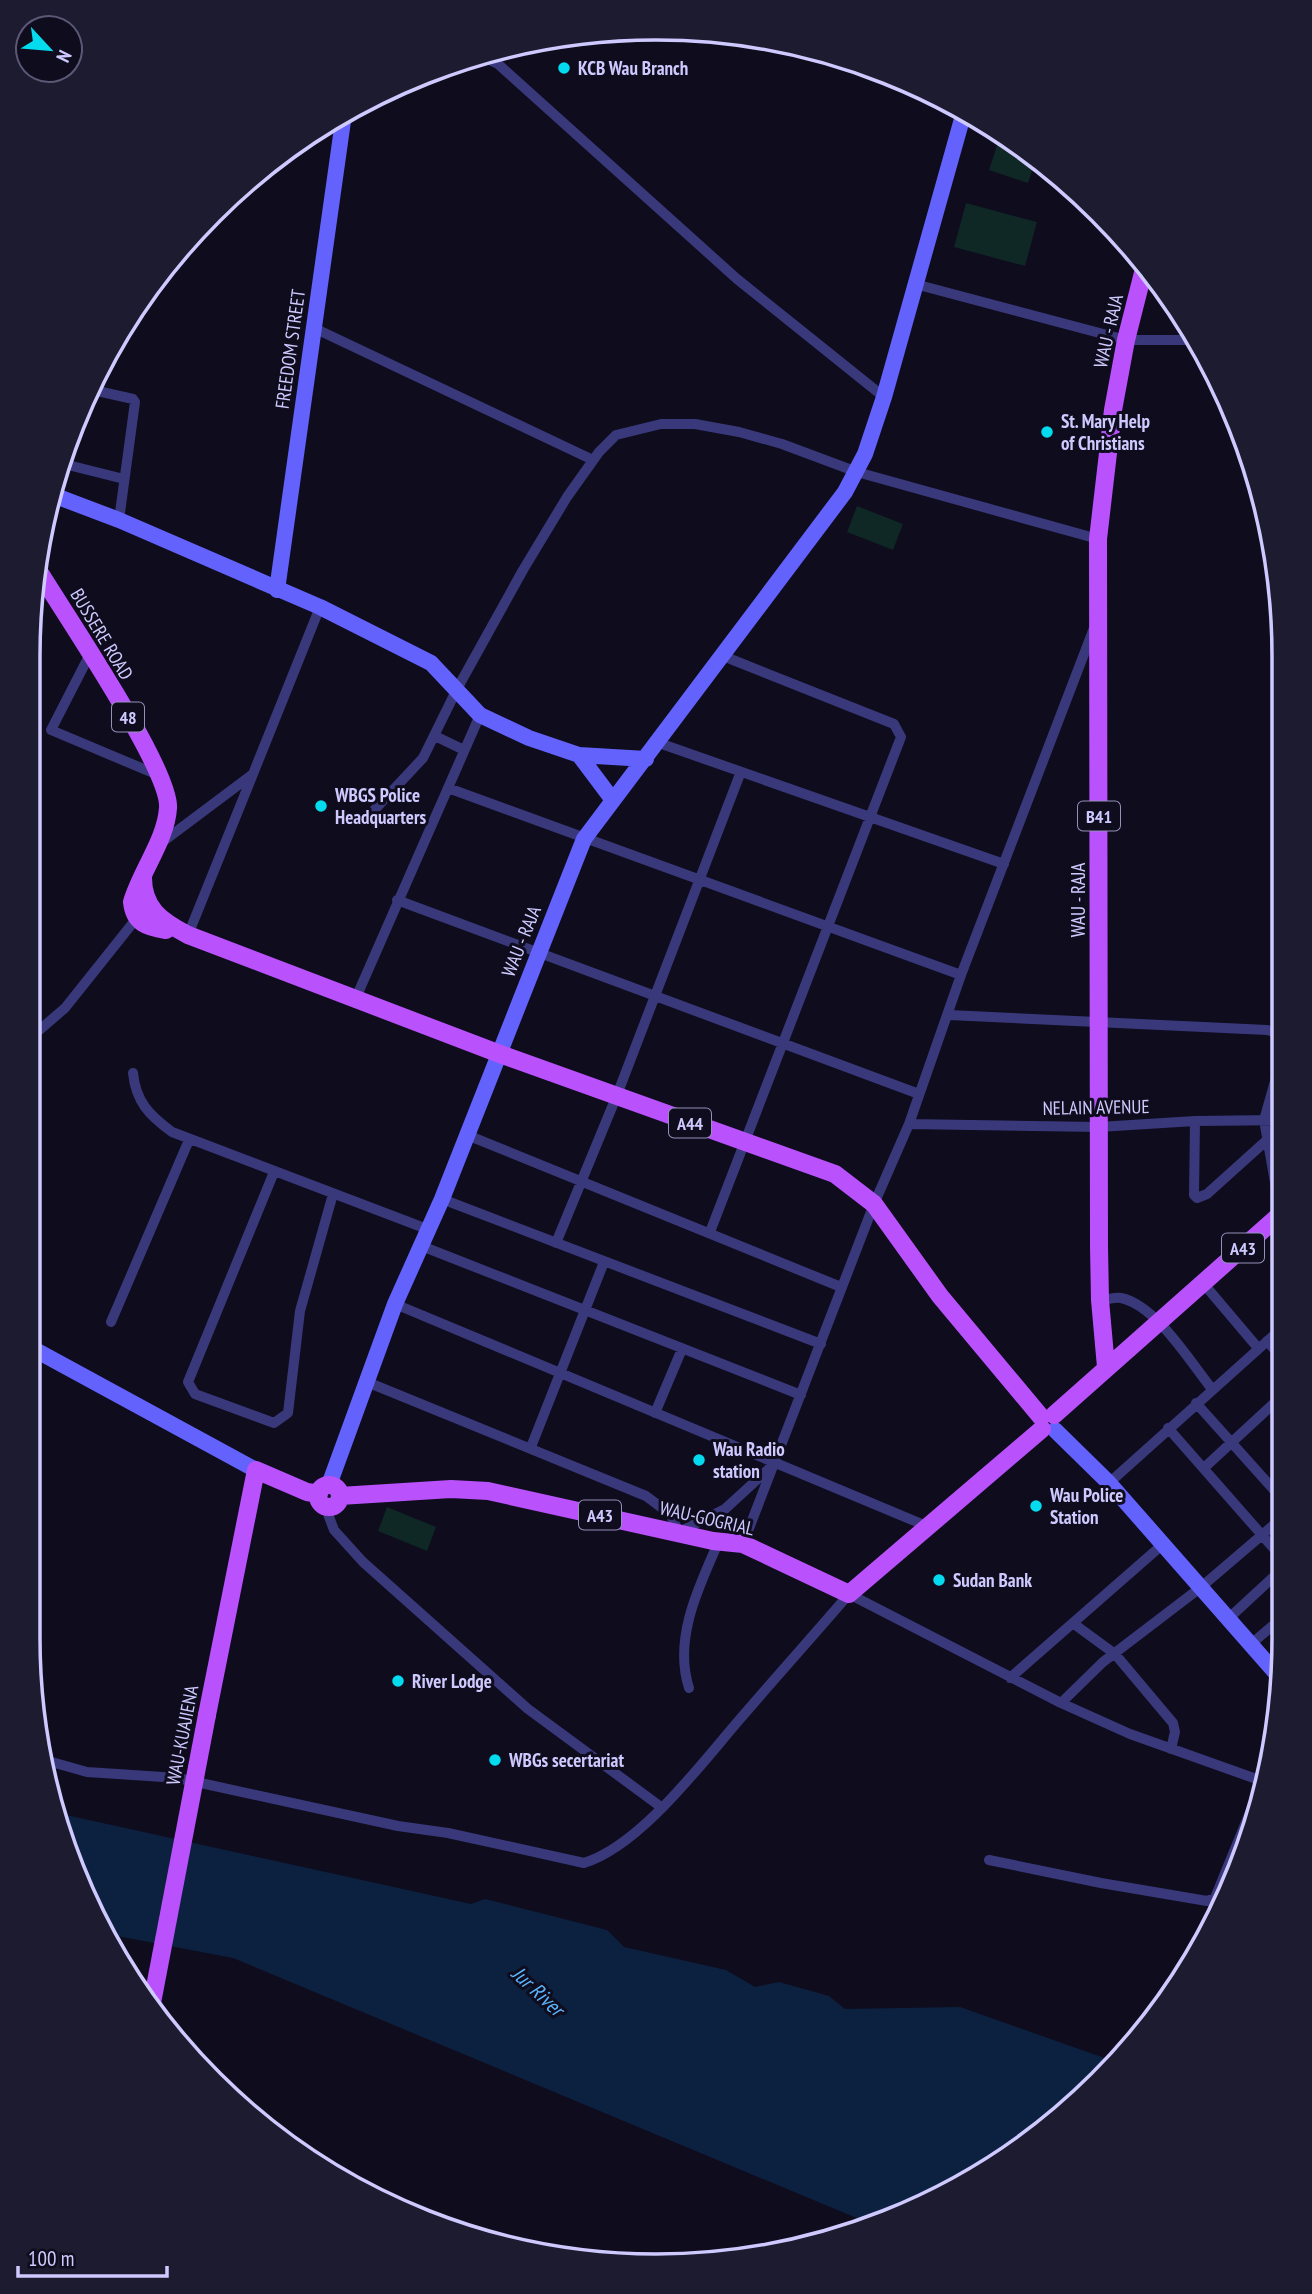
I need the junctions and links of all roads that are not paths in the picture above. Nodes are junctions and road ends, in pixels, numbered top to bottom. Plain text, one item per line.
1 (497, 61) edge
2 (494, 62) edge
3 (498, 64) junction
4 (961, 122) edge
5 (342, 127) edge
6 (1142, 278) edge
7 (915, 284) junction
8 (314, 328) junction
9 (1126, 340) junction
10 (1184, 340) edge
11 (100, 392) edge
12 (884, 397) junction
13 (593, 460) junction
14 (71, 465) edge
15 (857, 472) junction
16 (124, 479) junction
17 (61, 498) edge
18 (119, 520) junction
19 (1098, 539) junction
20 (45, 582) edge
21 (277, 590) junction
22 (320, 607) junction
23 (1098, 619) junction
24 (90, 654) junction
25 (723, 656) junction
26 (457, 689) junction
27 (481, 715) junction
28 (435, 736) junction
29 (659, 744) junction
30 (464, 750) junction
31 (579, 755) junction
32 (646, 759) junction
33 (253, 774) junction
34 (740, 774) junction
35 (160, 776) junction
36 (448, 788) junction
37 (612, 799) junction
38 (868, 819) junction
39 (365, 820) dead end
40 (584, 839) junction
41 (154, 848) junction
42 (1004, 864) junction
43 (143, 875) junction
44 (698, 881) junction
45 (397, 900) junction
46 (136, 919) junction
47 (167, 923) junction
48 (829, 927) junction
49 (188, 935) junction
50 (538, 954) junction
51 (961, 975) junction
52 (653, 995) junction
53 (355, 1000) junction
54 (949, 1015) junction
55 (1099, 1021) junction
56 (40, 1029) edge
57 (1272, 1031) edge
58 (784, 1044) junction
59 (500, 1054) junction
60 (133, 1073) dead end
61 (1272, 1092) edge
62 (919, 1094) junction
63 (617, 1096) junction
64 (1264, 1120) junction
65 (1272, 1120) edge
66 (1195, 1121) junction
67 (909, 1124) junction
68 (1099, 1127) junction
69 (467, 1135) junction
70 (1267, 1139) junction
71 (190, 1140) junction
72 (745, 1143) junction
73 (1272, 1166) edge
74 (274, 1172) junction
75 (580, 1180) junction
76 (333, 1194) junction
77 (442, 1199) junction
78 (874, 1204) junction
79 (1272, 1222) edge
80 (427, 1229) junction
81 (710, 1232) junction
82 (556, 1243) junction
83 (419, 1245) junction
84 (604, 1262) junction
85 (1203, 1283) junction
86 (841, 1287) junction
87 (1100, 1300) junction
88 (394, 1304) junction
89 (585, 1311) junction
90 (111, 1322) dead end
91 (1158, 1322) junction
92 (1272, 1336) edge
93 (821, 1344) junction
94 (1263, 1344) junction
95 (682, 1349) junction
96 (1272, 1351) edge
97 (40, 1353) edge
98 (1106, 1367) junction
99 (561, 1373) junction
100 (367, 1382) junction
101 (1212, 1389) junction
102 (801, 1395) junction
103 (1196, 1403) junction
104 (1272, 1405) edge
105 (655, 1413) junction
106 (1048, 1423) junction
107 (1168, 1428) junction
108 (1230, 1442) junction
109 (531, 1447) junction
110 (776, 1462) junction
111 (1205, 1466) junction
112 (256, 1470) junction
113 (1109, 1483) junction
114 (1272, 1488) edge
115 (328, 1495) junction
116 (1272, 1526) edge
117 (929, 1527) junction
118 (679, 1532) junction
119 (1262, 1534) junction
120 (719, 1541) junction
121 (743, 1544) junction
122 (1162, 1545) junction
123 (1272, 1546) edge
124 (1272, 1578) edge
125 (1200, 1588) junction
126 (849, 1594) junction
127 (1227, 1619) junction
128 (1074, 1624) junction
129 (1272, 1627) edge
130 (1251, 1644) junction
131 (1115, 1654) junction
132 (1271, 1666) edge
133 (1010, 1678) junction
134 (689, 1688) dead end
135 (1061, 1703) junction
136 (1171, 1749) junction
137 (53, 1762) edge
138 (1255, 1779) edge
139 (660, 1807) junction
140 (989, 1860) dead end
141 (1213, 1898) edge
142 (154, 1994) edge

1 - 3 street
2 - 3 street
3 - 12 street
4 - 7 street, WAU - RAJA
5 - 8 street, FREEDOM STREET
6 - 9 main road, WAU - RAJA / B41
7 - 9 street
7 - 12 street, WAU - RAJA
8 - 13 street
8 - 21 street, FREEDOM STREET
9 - 10 street
9 - 19 main road, WAU - RAJA / B41
11 - 16 street
12 - 15 street, WAU - RAJA
13 - 15 street
13 - 26 street
14 - 16 street
15 - 19 street
15 - 25 street, WAU - RAJA
16 - 18 street
17 - 18 street
18 - 21 street
19 - 23 main road, WAU - RAJA / B41
20 - 24 main road, BUSSERE ROAD / 48
21 - 22 street
22 - 26 street
22 - 33 street
23 - 42 street
23 - 55 main road, WAU - RAJA / B41
24 - 35 main road, BUSSERE ROAD / 48
24 - 35 street
25 - 29 street, WAU - RAJA
25 - 38 street
26 - 27 street
26 - 28 street
27 - 30 street
27 - 31 street
28 - 30 street
28 - 39 street
29 - 32 street, WAU - RAJA
29 - 34 street
30 - 36 street
31 - 32 street
31 - 37 street
32 - 37 street, WAU - RAJA
33 - 41 street
33 - 49 street
34 - 38 street
34 - 44 street
35 - 41 main road, BUSSERE ROAD / 48
36 - 40 street
36 - 45 street
37 - 40 street, WAU - RAJA
38 - 42 street
38 - 48 street
40 - 44 street
40 - 50 street, WAU - RAJA
41 - 43 main road, BUSSERE ROAD / 48
42 - 51 street
43 - 46 main road, BUSSERE ROAD
43 - 47 main road, A44
44 - 48 street
44 - 52 street
45 - 50 street
45 - 53 street
46 - 47 main road, A44
46 - 56 street
47 - 49 main road, A44
48 - 51 street
48 - 58 street
49 - 53 main road, A44
50 - 52 street
50 - 59 street, WAU - RAJA
51 - 54 street
52 - 58 street
52 - 63 street
53 - 59 main road, A44
54 - 55 street
54 - 62 street
55 - 57 street
55 - 68 main road, WAU - RAJA / B41
58 - 62 street
58 - 72 street
59 - 63 main road, A44
59 - 69 street, WAU - RAJA
60 - 71 street
61 - 64 street
62 - 67 street
63 - 72 main road, A44
63 - 75 street
64 - 65 street, NELAIN AVENUE
64 - 66 street, NELAIN AVENUE
64 - 70 street
66 - 68 street, NELAIN AVENUE
66 - 70 street
67 - 68 street, NELAIN AVENUE
67 - 78 street
68 - 87 main road, WAU - RAJA / B41
69 - 75 street
69 - 77 street, WAU - RAJA
70 - 73 street
71 - 74 street
71 - 90 street
72 - 78 main road, A44
72 - 81 street
74 - 76 street
74 - 76 street
75 - 81 street
75 - 82 street
76 - 80 street
77 - 80 street, WAU - RAJA
77 - 82 street
78 - 86 street
78 - 106 main road, A44
79 - 85 main road, A43
80 - 83 street, WAU - RAJA
81 - 86 street
82 - 84 street
83 - 88 street, WAU - RAJA
83 - 89 street
84 - 89 street
84 - 93 street
85 - 91 main road, A43
85 - 94 street
86 - 93 street
87 - 91 street
87 - 98 main road, WAU - RAJA / B41
88 - 99 street
88 - 100 street, WAU - RAJA
89 - 95 street
89 - 99 street
91 - 98 main road, A43
91 - 101 street
92 - 94 street
93 - 102 street
94 - 96 street
94 - 101 street
95 - 102 street
95 - 105 street
97 - 112 street
98 - 106 main road, A43
99 - 105 street
99 - 109 street
100 - 109 street
100 - 115 street, WAU - RAJA
101 - 103 street
102 - 110 street
103 - 107 street
103 - 108 street
104 - 108 street
105 - 110 street
106 - 113 street
106 - 117 main road, A43
107 - 111 street
107 - 113 street
108 - 111 street
108 - 114 street
109 - 118 street
110 - 117 street
110 - 118 street
110 - 121 street
111 - 119 street
112 - 115 main road, WAU-GOGRIAL / A43
112 - 142 main road, WAU-KUAJIENA, bridge
113 - 122 street
115 - 118 main road, WAU-GOGRIAL / A43
115 - 139 street
116 - 119 street
117 - 126 main road, A43
118 - 120 main road, WAU-GOGRIAL / A43
119 - 123 street
119 - 125 street
120 - 121 main road, WAU-GOGRIAL / A43
120 - 134 street
121 - 126 main road, WAU-GOGRIAL / A43
122 - 125 street
122 - 128 street
124 - 127 street
125 - 127 street
125 - 131 street
126 - 133 street
126 - 139 street
127 - 130 street
128 - 131 street
128 - 133 street
129 - 130 street
130 - 132 street
131 - 135 street
131 - 136 street
133 - 135 street
135 - 136 street
136 - 138 street
137 - 139 street
140 - 141 street

